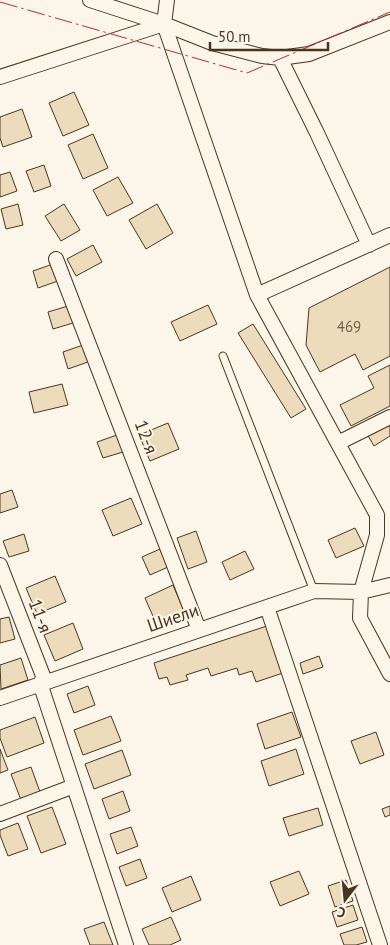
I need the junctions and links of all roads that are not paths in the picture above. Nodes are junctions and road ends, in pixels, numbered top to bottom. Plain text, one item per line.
1 (90, 0) edge
2 (167, 0) edge
3 (390, 22) edge
4 (164, 24) junction
5 (280, 58) junction
6 (0, 77) edge
7 (390, 235) edge
8 (369, 245) junction
9 (56, 259) dead end
10 (257, 295) junction
11 (223, 356) dead end
12 (390, 417) edge
13 (338, 443) junction
14 (0, 565) edge
15 (390, 585) edge
16 (314, 591) junction
17 (361, 592) junction
18 (267, 607) junction
19 (199, 630) junction
20 (390, 674) edge
21 (43, 682) junction
22 (0, 698) edge
23 (74, 786) junction
24 (0, 814) edge
25 (126, 945) edge
26 (380, 945) edge

1 - 4 street
2 - 4 street
3 - 5 street
4 - 5 street
4 - 6 street
4 - 10 street
5 - 8 street
7 - 8 street
8 - 10 street
9 - 19 street, 12-я
10 - 13 street
11 - 16 lane
12 - 13 street
13 - 17 street
14 - 21 street, 11-я
15 - 17 street, Шиели
16 - 17 street, Шиели
16 - 18 street, Шиели
17 - 20 street
18 - 19 street, Шиели
18 - 26 street
19 - 21 street, Шиели
21 - 22 street, Шиели
21 - 23 street, 11-я
23 - 24 street
23 - 25 street, 11-я

